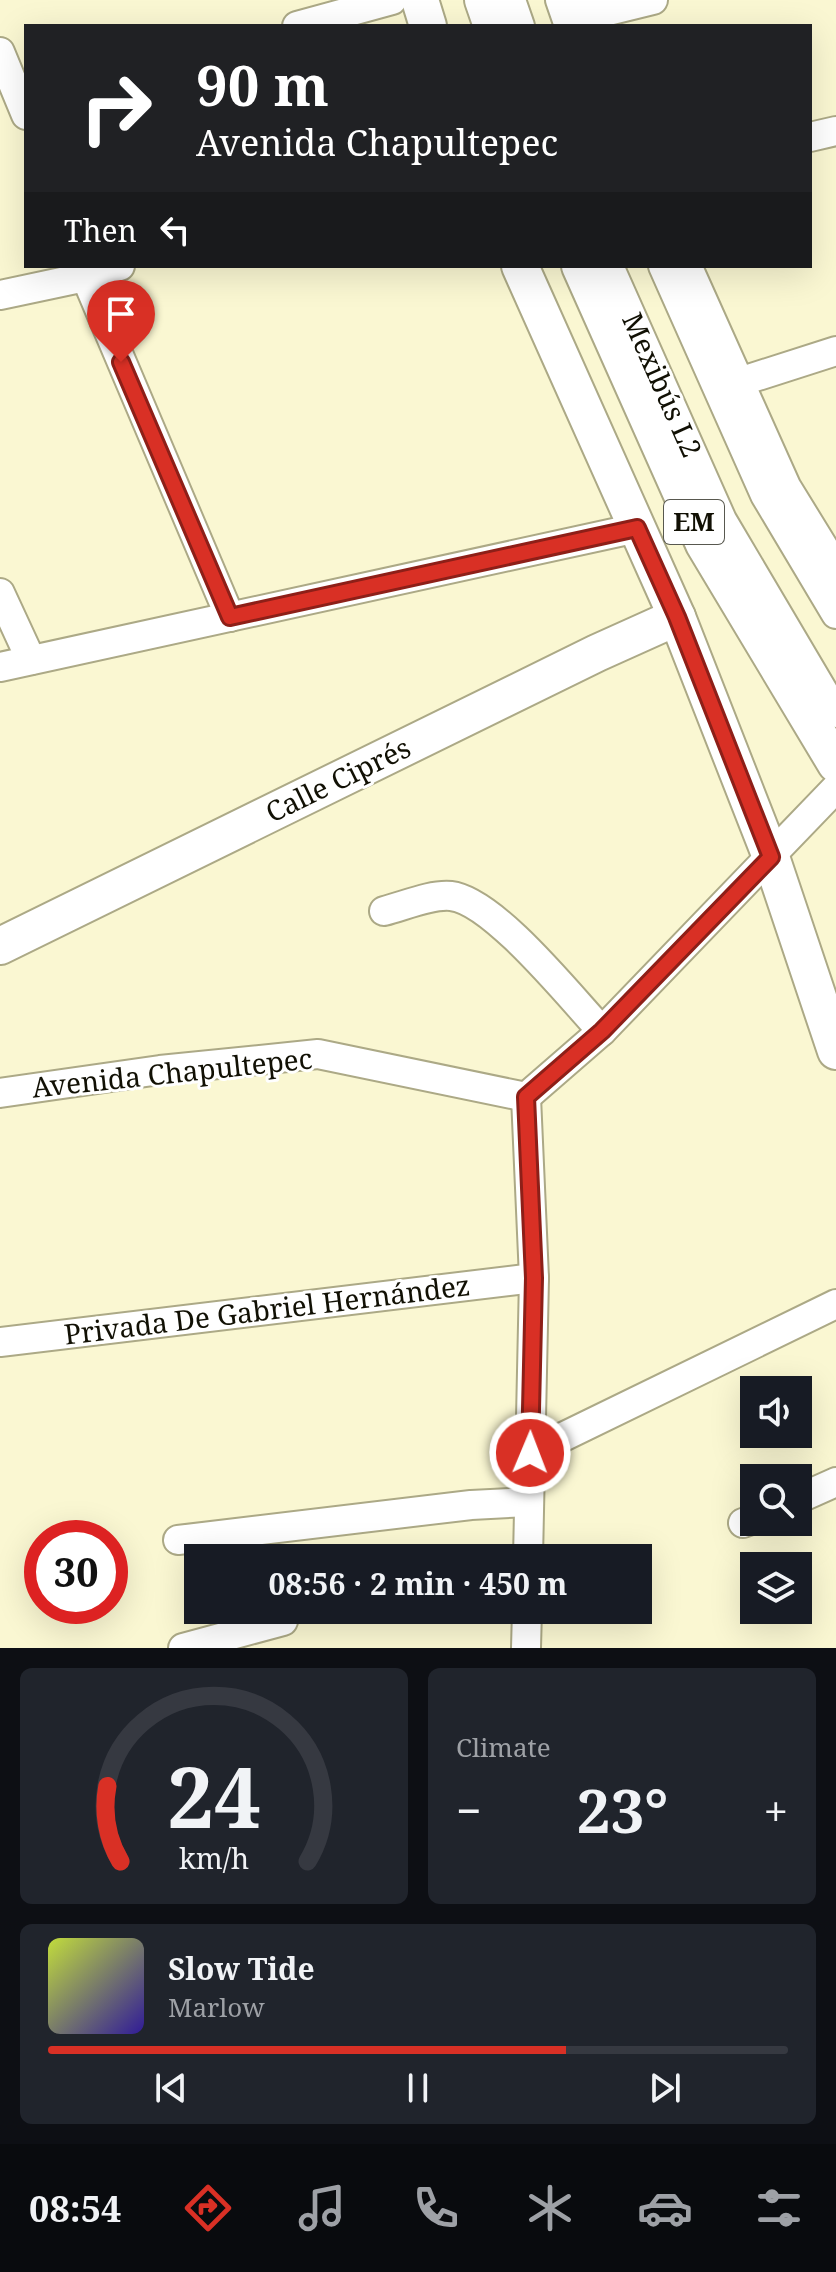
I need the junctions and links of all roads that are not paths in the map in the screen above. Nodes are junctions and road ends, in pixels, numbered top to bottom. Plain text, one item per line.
1 (392, 0) edge
2 (420, 0) edge
3 (483, 0) edge
4 (511, 0) edge
5 (653, 0) edge
6 (578, 14) edge
7 (304, 24) edge
8 (427, 24) edge
9 (491, 24) edge
10 (519, 24) edge
11 (0, 52) edge
12 (18, 106) edge
13 (836, 131) edge
14 (812, 137) edge
15 (108, 268) edge
16 (521, 268) edge
17 (581, 268) edge
18 (610, 268) edge
19 (664, 268) edge
20 (684, 268) edge
21 (83, 272) edge
22 (0, 295) edge
23 (836, 351) edge
24 (736, 383) junction
25 (637, 528) junction
26 (836, 575) edge
27 (0, 593) edge
28 (836, 614) edge
29 (230, 617) junction
30 (677, 617) junction
31 (31, 660) junction
32 (0, 667) edge
33 (836, 713) edge
34 (836, 764) edge
35 (836, 788) edge
36 (771, 857) junction
37 (384, 911) dead end
38 (0, 946) edge
39 (602, 1031) junction
40 (836, 1051) edge
41 (0, 1093) edge
42 (526, 1097) junction
43 (534, 1278) junction
44 (836, 1304) edge
45 (0, 1342) edge
46 (530, 1453) junction
47 (836, 1482) edge
48 (812, 1493) edge
49 (529, 1502) junction
50 (178, 1540) dead end
51 (528, 1544) edge
52 (272, 1624) edge
53 (527, 1624) edge
54 (183, 1648) edge
55 (526, 1648) edge

1 - 7 street
2 - 8 main road
3 - 9 main road
4 - 10 street
5 - 6 street
11 - 12 street
13 - 14 street
15 - 21 street
16 - 25 main road
17 - 34 main road, EM
18 - 33 street, Mexibús L2
19 - 28 street, Mexibús L2
20 - 24 main road
21 - 22 street
21 - 29 street
23 - 24 street
24 - 26 main road
25 - 29 street
25 - 30 main road
27 - 31 street
29 - 31 street
30 - 36 main road
30 - 38 main road, Calle Ciprés
31 - 32 street
35 - 36 street
36 - 39 street
36 - 40 main road
37 - 39 street
39 - 42 street
41 - 42 street, Avenida Chapultepec
42 - 43 street
43 - 45 street, Privada De Gabriel Hernández
43 - 46 street
44 - 46 street
46 - 49 street
47 - 48 street
49 - 50 street
49 - 51 street
52 - 54 street
53 - 55 street

